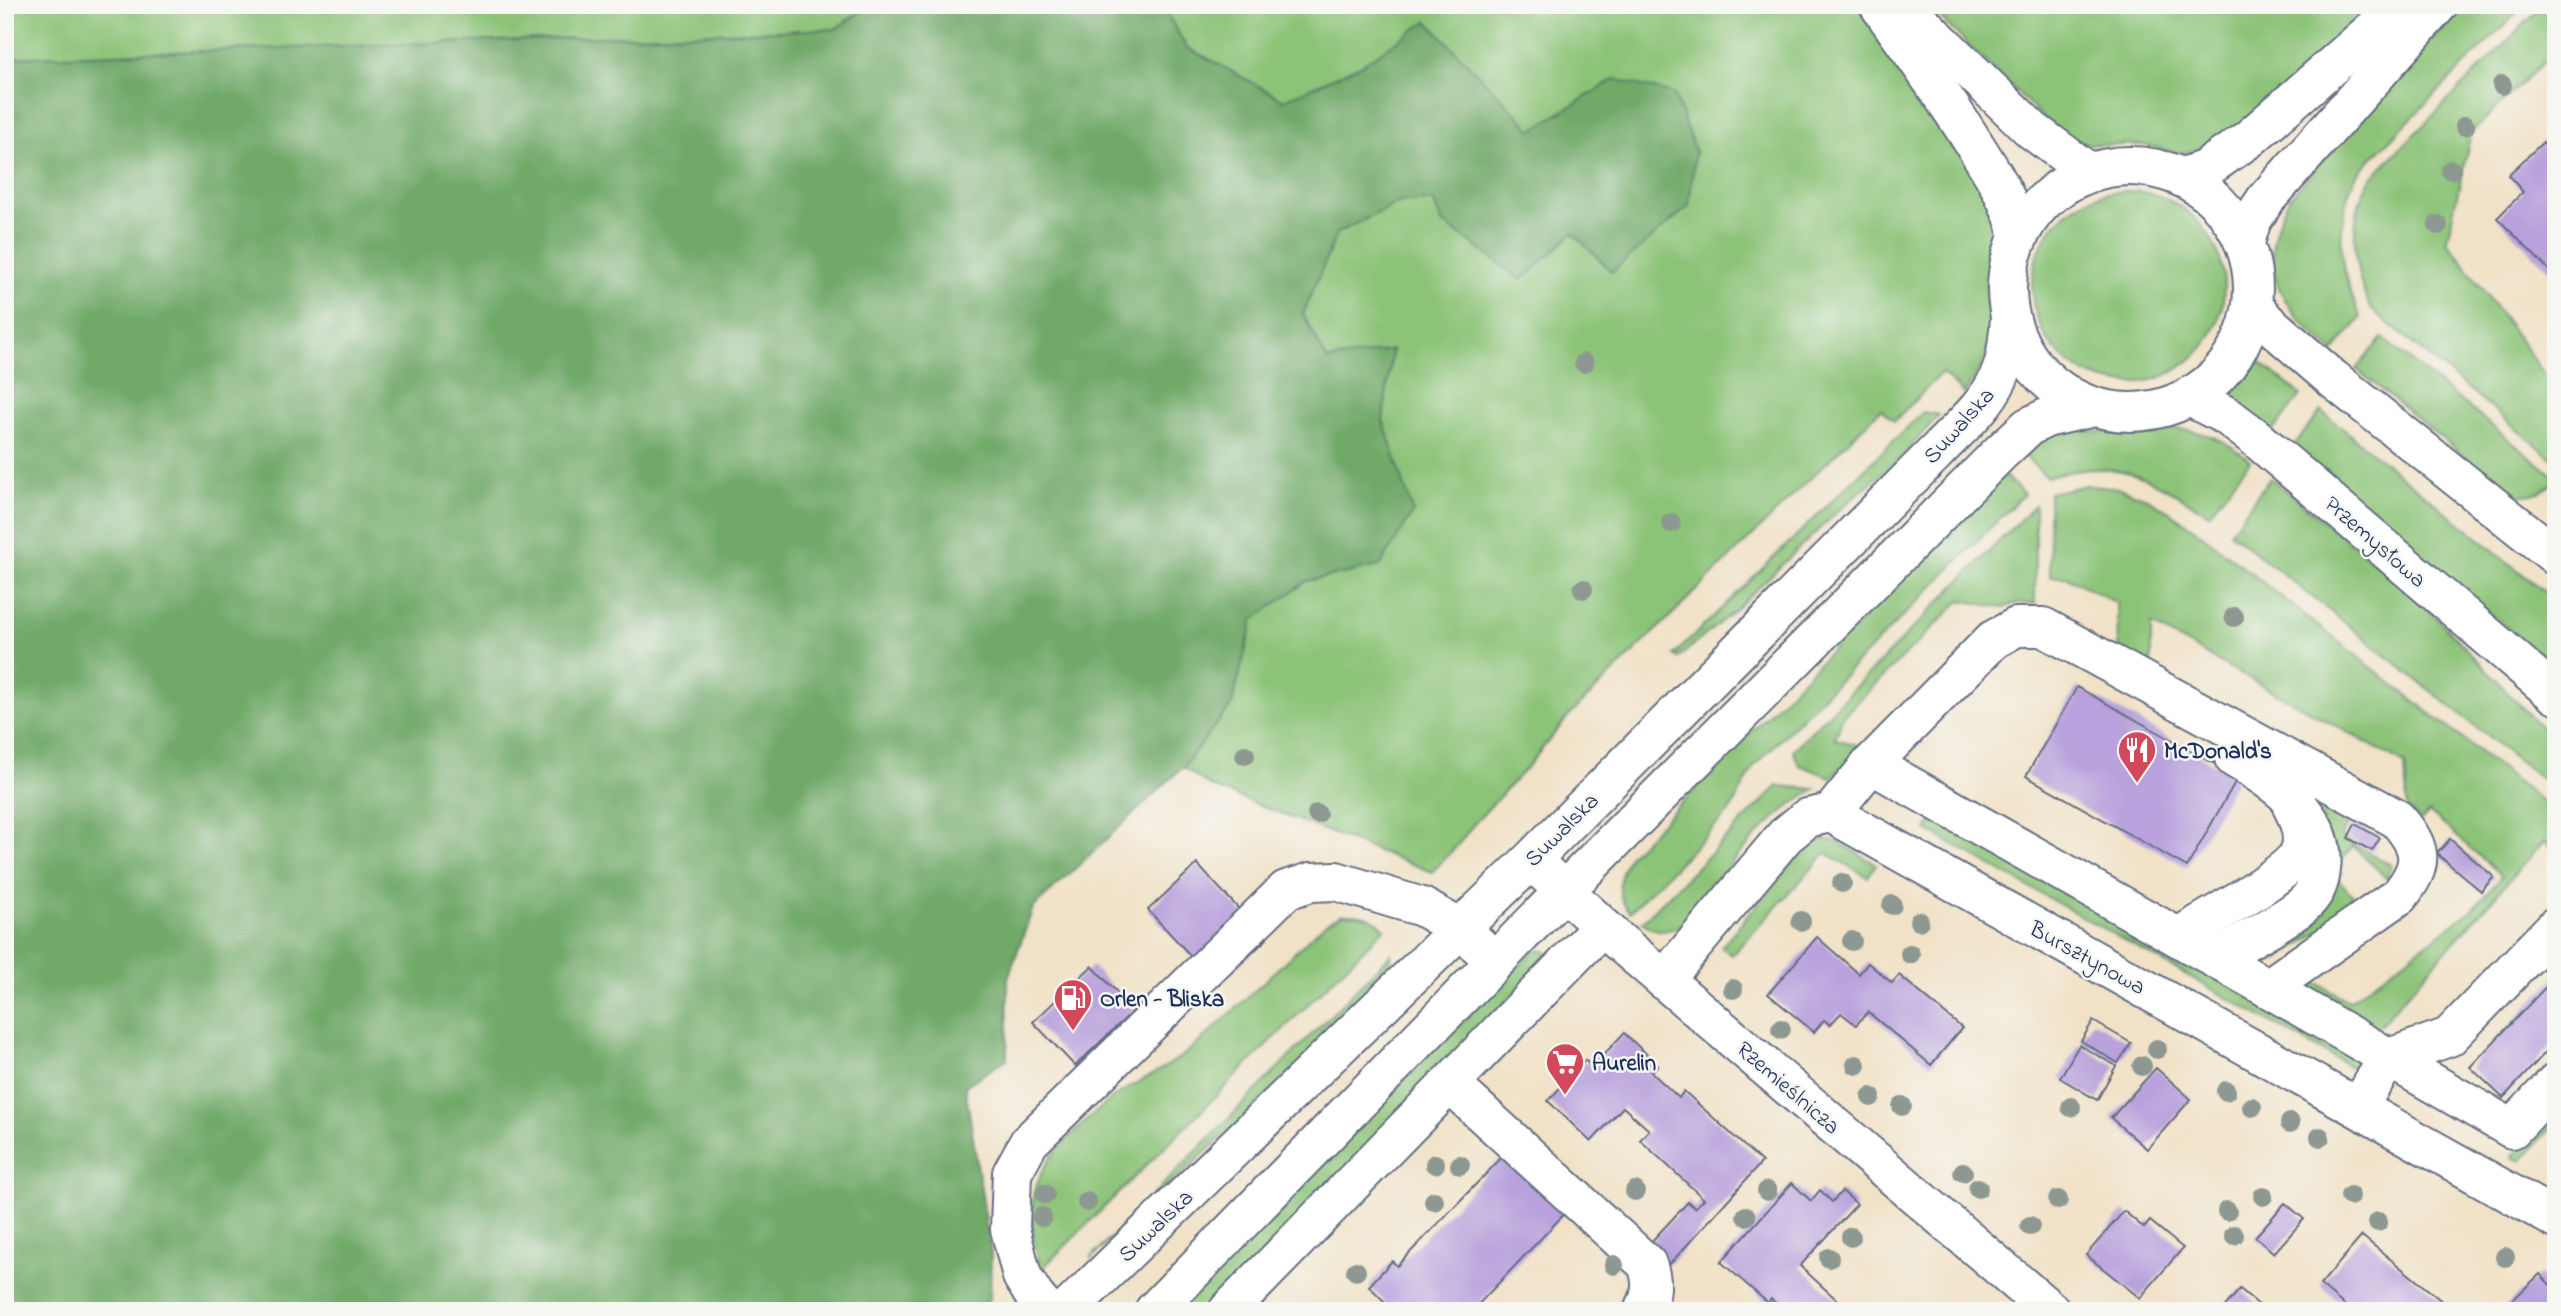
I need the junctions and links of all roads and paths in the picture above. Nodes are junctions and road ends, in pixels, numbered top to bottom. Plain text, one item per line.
1 (1879, 5) edge
2 (1903, 5) edge
3 (2400, 5) edge
4 (2438, 5) edge
5 (2090, 173) junction
6 (2183, 177) junction
7 (2019, 235) junction
8 (2245, 242) junction
9 (2253, 306) junction
10 (2010, 319) junction
11 (2190, 397) junction
12 (2094, 407) junction
13 (2556, 556) edge
14 (1993, 640) junction
15 (2556, 695) edge
16 (1871, 764) junction
17 (2288, 796) junction
18 (1831, 813) junction
19 (1531, 860) junction
20 (1564, 891) junction
21 (2556, 926) edge
22 (1602, 927) junction
23 (1461, 929) junction
24 (2178, 937) junction
25 (2215, 959) junction
26 (1495, 962) junction
27 (1664, 980) junction
28 (2268, 988) junction
29 (2389, 1058) junction
30 (2556, 1082) edge
31 (1450, 1084) junction
32 (2357, 1107) junction
33 (2556, 1219) edge
34 (1047, 1311) edge
35 (1066, 1311) edge
36 (1154, 1311) edge
37 (1228, 1311) edge
38 (1643, 1311) edge
39 (2051, 1311) edge

1 - 7 street
2 - 5 street
3 - 6 street
4 - 8 street
5 - 6 street
5 - 7 street
6 - 8 street
7 - 10 street
8 - 9 street
9 - 11 street
9 - 13 street
10 - 12 street
10 - 19 street, Suwalska
11 - 12 street
11 - 15 street, Przemysłowa
12 - 20 street, Suwalska
14 - 16 street
14 - 17 street
14 - 28 street
16 - 18 street
16 - 24 street
17 - 24 street
17 - 25 street
18 - 27 street
18 - 32 street, Bursztynowa
19 - 20 street, Rzemieślnicza
19 - 23 street, Suwalska
20 - 22 street, Rzemieślnicza
20 - 26 street, Suwalska
21 - 29 street
22 - 27 street, Rzemieślnicza
22 - 31 street
23 - 26 street
23 - 34 street
23 - 35 street, Suwalska
24 - 25 street
25 - 28 street
26 - 36 street, Suwalska
27 - 39 street, Rzemieślnicza
28 - 29 street
29 - 30 street
29 - 32 street
31 - 37 street
31 - 38 street
32 - 33 street, Bursztynowa

